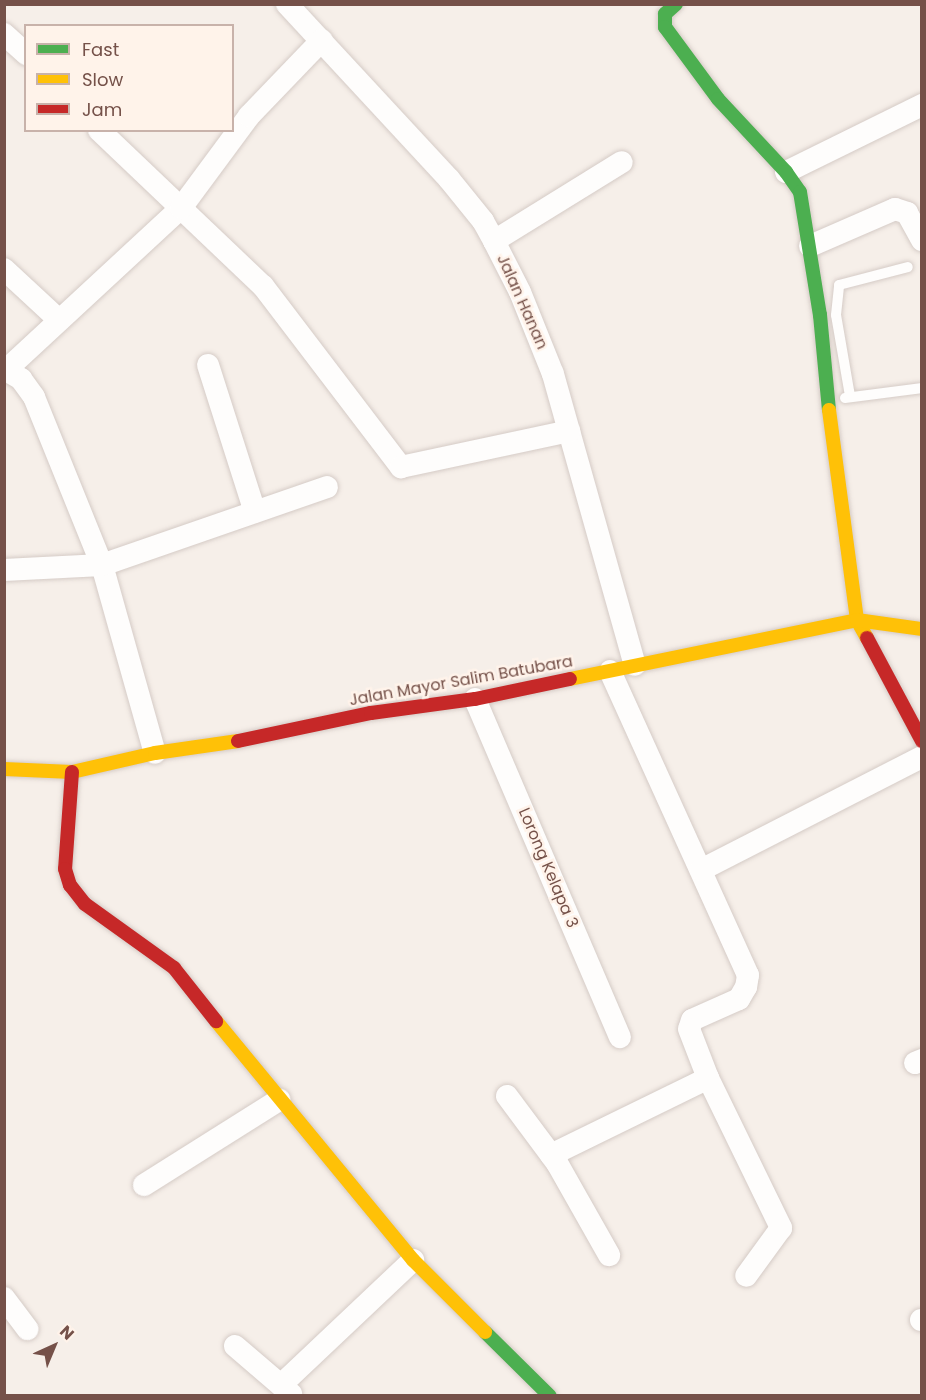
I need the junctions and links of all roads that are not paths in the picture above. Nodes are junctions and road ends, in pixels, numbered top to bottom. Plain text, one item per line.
1 (676, 4) edge
2 (296, 7) edge
3 (4, 34) edge
4 (322, 40) junction
5 (24, 52) edge
6 (921, 105) edge
7 (101, 132) edge
8 (622, 162) dead end
9 (786, 172) junction
10 (181, 208) junction
11 (921, 240) edge
12 (494, 241) junction
13 (810, 246) junction
14 (908, 267) dead end
15 (4, 269) edge
16 (820, 315) junction
17 (837, 315) junction
18 (58, 320) junction
19 (208, 365) dead end
20 (5, 369) edge
21 (921, 388) edge
22 (850, 396) junction
23 (828, 400) junction
24 (569, 431) junction
25 (327, 488) dead end
26 (255, 512) junction
27 (102, 565) junction
28 (4, 570) edge
29 (857, 620) junction
30 (921, 628) edge
31 (635, 665) junction
32 (610, 670) junction
33 (475, 699) junction
34 (921, 741) edge
35 (155, 753) junction
36 (921, 757) edge
37 (4, 769) edge
38 (72, 772) junction
39 (701, 870) junction
40 (620, 1037) dead end
41 (708, 1077) junction
42 (507, 1096) dead end
43 (279, 1100) junction
44 (551, 1155) junction
45 (144, 1185) dead end
46 (609, 1255) dead end
47 (413, 1260) junction
48 (746, 1276) dead end
49 (4, 1298) edge
50 (27, 1329) dead end
51 (235, 1346) dead end
52 (286, 1390) edge
53 (550, 1395) edge

1 - 9 street
2 - 4 street, Jalan Hanan
3 - 5 street
4 - 10 street
4 - 12 street, Jalan Hanan
6 - 9 street
7 - 10 street
8 - 12 street
9 - 13 street
10 - 18 street
10 - 24 street
11 - 13 street
12 - 24 street, Jalan Hanan
13 - 16 street
14 - 17 lane
15 - 18 street
16 - 17 lane
16 - 23 street
17 - 22 lane
18 - 20 street
19 - 26 street
20 - 27 street
21 - 22 lane
22 - 23 lane
23 - 29 street
24 - 31 street, Jalan Hanan
25 - 26 street
26 - 27 street
27 - 28 street
27 - 35 street
29 - 30 street, Jalan Mayor Salim Batubara
29 - 31 street, Jalan Mayor Salim Batubara
29 - 34 street
31 - 32 street, Jalan Mayor Salim Batubara
32 - 33 street, Jalan Mayor Salim Batubara
32 - 39 street
33 - 35 street, Jalan Mayor Salim Batubara
33 - 40 street, Lorong Kelapa 3
35 - 38 street, Jalan Mayor Salim Batubara
36 - 39 street
37 - 38 street, Jalan Mayor Salim Batubara
38 - 43 street
39 - 41 street
41 - 44 street
41 - 48 street
42 - 44 street
43 - 45 street
43 - 47 street
44 - 46 street
47 - 52 street
47 - 53 street
49 - 50 street
51 - 52 street

